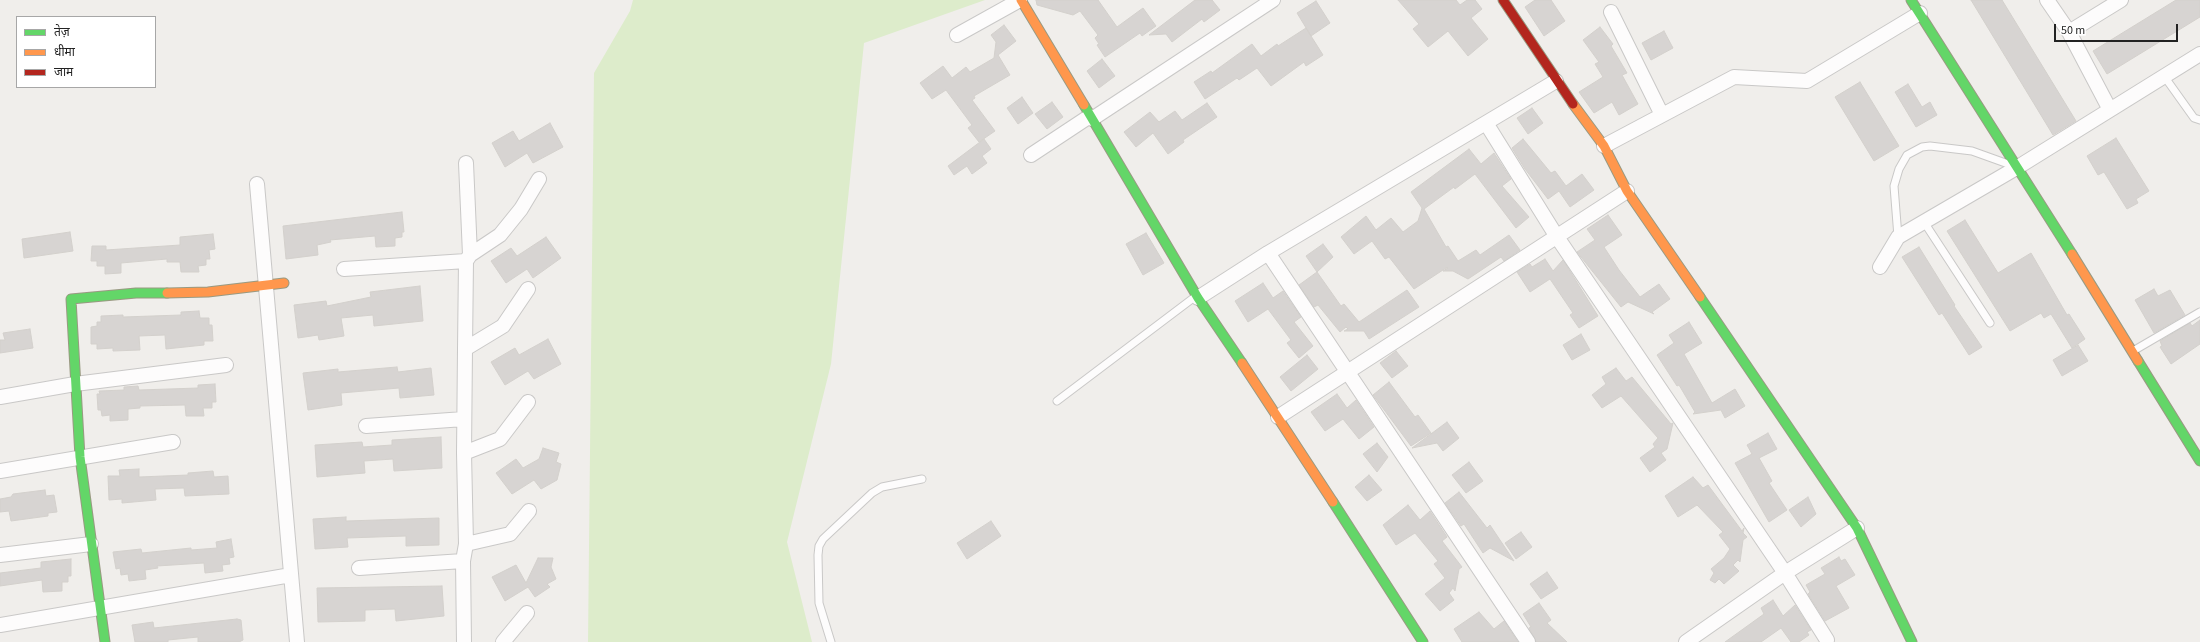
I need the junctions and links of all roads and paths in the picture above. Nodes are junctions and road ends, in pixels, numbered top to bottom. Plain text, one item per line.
1 (1020, 0) edge
2 (1273, 0) edge
3 (1503, 0) edge
4 (1911, 0) edge
5 (2047, 0) edge
6 (2121, 0) edge
7 (1611, 12) dead end
8 (1920, 13) junction
9 (2069, 32) junction
10 (957, 35) dead end
11 (2200, 54) edge
12 (2164, 76) junction
13 (1556, 81) junction
14 (2109, 108) junction
15 (1662, 115) junction
16 (1091, 117) junction
17 (2200, 120) edge
18 (1486, 123) junction
19 (1604, 146) junction
20 (1031, 155) dead end
21 (466, 163) dead end
22 (2018, 167) junction
23 (539, 179) dead end
24 (257, 184) dead end
25 (1627, 191) junction
26 (1924, 222) junction
27 (1557, 237) junction
28 (1898, 237) junction
29 (1268, 253) junction
30 (468, 258) junction
31 (1880, 266) dead end
32 (344, 269) dead end
33 (284, 283) dead end
34 (266, 285) junction
35 (528, 289) dead end
36 (1197, 297) junction
37 (2200, 312) edge
38 (1990, 323) dead end
39 (465, 349) junction
40 (2132, 352) junction
41 (226, 365) dead end
42 (1347, 372) junction
43 (75, 384) junction
44 (0, 397) edge
45 (1057, 401) dead end
46 (528, 402) dead end
47 (1278, 417) junction
48 (464, 419) junction
49 (366, 426) dead end
50 (173, 442) dead end
51 (464, 453) junction
52 (80, 457) junction
53 (2200, 462) edge
54 (0, 471) edge
55 (922, 479) dead end
56 (529, 511) dead end
57 (1857, 528) junction
58 (91, 544) junction
59 (466, 544) junction
60 (0, 555) edge
61 (463, 561) junction
62 (359, 568) dead end
63 (1785, 573) junction
64 (291, 575) junction
65 (99, 608) junction
66 (527, 613) dead end
67 (0, 625) edge
68 (1827, 640) dead end
69 (105, 642) edge
70 (297, 642) edge
71 (464, 642) edge
72 (503, 642) edge
73 (830, 642) edge
74 (1423, 642) edge
75 (1528, 642) edge
76 (1686, 642) edge
77 (1912, 642) edge

1 - 10 street
1 - 16 street
2 - 16 street
3 - 13 street
4 - 8 street
5 - 9 street
6 - 9 street
7 - 15 street
8 - 15 street
8 - 22 street
9 - 14 street
11 - 12 street
12 - 14 street
12 - 17 lane
13 - 18 street
13 - 19 street
14 - 22 street
15 - 19 street
16 - 20 street
16 - 36 street
18 - 27 street
18 - 29 street
19 - 25 street
21 - 30 street
22 - 26 street
22 - 28 lane
22 - 40 street
23 - 30 street
24 - 34 street
25 - 27 street
25 - 57 street
26 - 28 street
26 - 38 lane
27 - 42 street
27 - 63 street
28 - 31 street
29 - 36 street
29 - 42 street
30 - 32 street
30 - 39 street
33 - 34 street
34 - 43 street
34 - 64 street
35 - 39 street
36 - 45 lane
36 - 47 street
37 - 40 lane
39 - 48 street
40 - 53 street
41 - 43 street
42 - 47 street
42 - 75 street
43 - 44 street
43 - 52 street
46 - 51 street
47 - 74 street
48 - 49 street
48 - 51 street
50 - 52 street
51 - 59 street
52 - 54 street
52 - 58 street
55 - 73 lane
56 - 59 street
57 - 63 street
57 - 77 street
58 - 60 street
58 - 65 street
59 - 61 street
61 - 62 street
61 - 71 street
63 - 68 street
63 - 76 street
64 - 65 street
64 - 70 street
65 - 67 street
65 - 69 street
66 - 72 street

